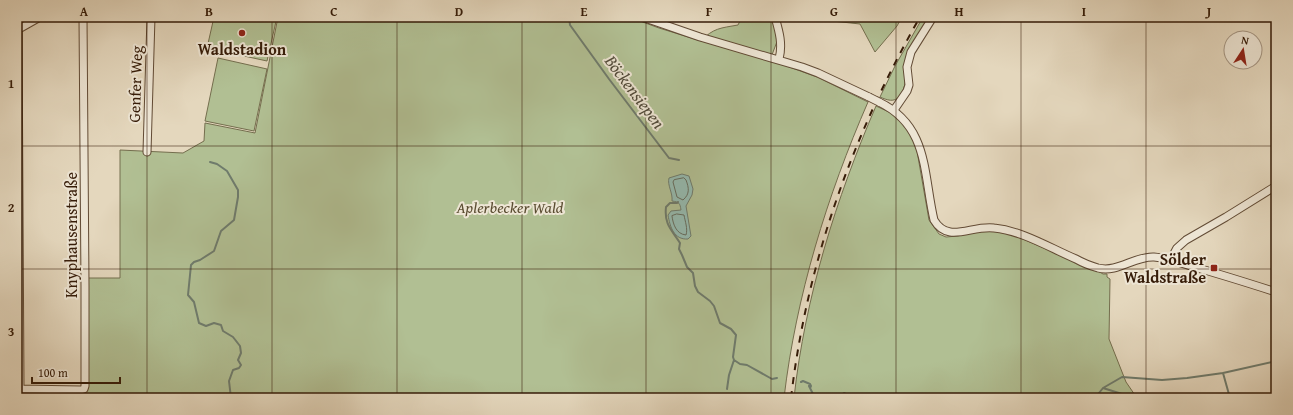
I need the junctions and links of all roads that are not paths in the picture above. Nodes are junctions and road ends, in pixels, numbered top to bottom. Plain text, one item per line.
1 (40, 17) edge
2 (83, 17) edge
3 (151, 17) edge
4 (642, 17) edge
5 (775, 17) edge
6 (932, 17) edge
7 (18, 30) edge
8 (779, 59) junction
9 (894, 110) junction
10 (147, 152) dead end
11 (1276, 186) edge
12 (1170, 261) junction
13 (1276, 292) edge
14 (18, 390) edge

1 - 7 street
2 - 14 street, Knyphausenstraße
3 - 10 street, Genfer Weg
4 - 8 street
5 - 8 street
6 - 9 street
7 - 14 street
8 - 9 street, bridge
9 - 12 street
11 - 12 street
12 - 13 street

